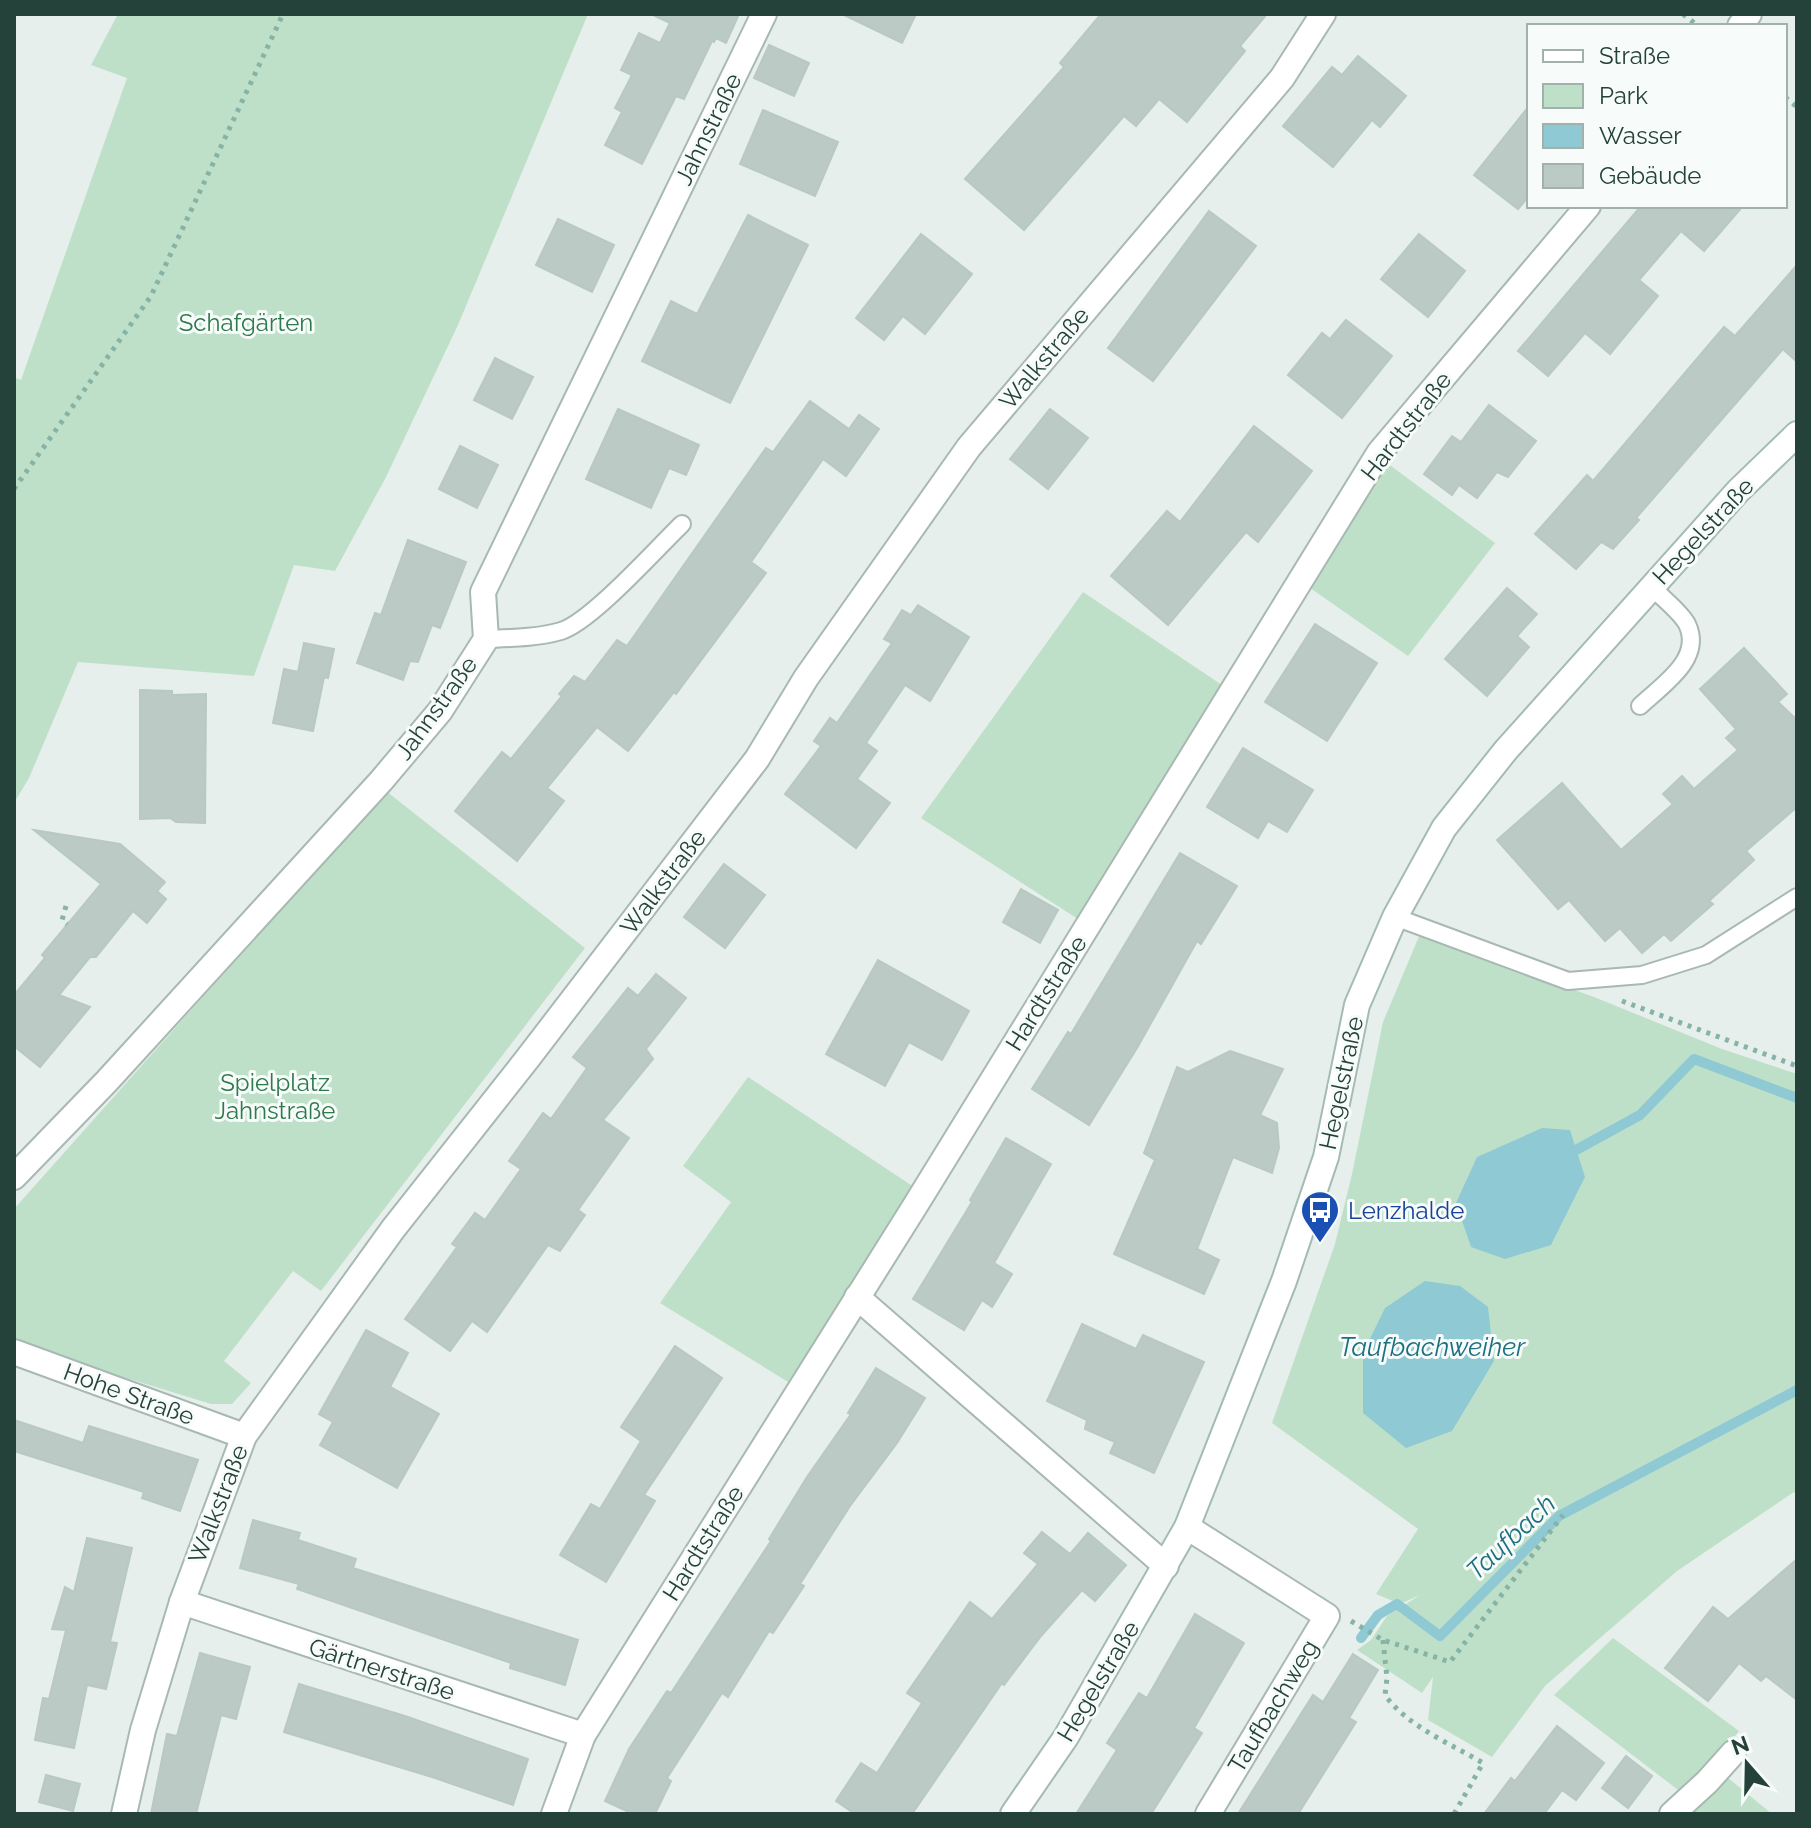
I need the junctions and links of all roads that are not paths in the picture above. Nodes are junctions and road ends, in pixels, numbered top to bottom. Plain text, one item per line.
1 (764, 14) edge
2 (1323, 14) edge
3 (1586, 208) edge
4 (1797, 434) edge
5 (682, 524) dead end
6 (1652, 587) junction
7 (486, 639) junction
8 (1640, 706) dead end
9 (1797, 897) edge
10 (1395, 917) junction
11 (14, 1177) edge
12 (857, 1297) junction
13 (14, 1352) edge
14 (244, 1436) junction
15 (1187, 1527) junction
16 (1166, 1566) junction
17 (182, 1602) junction
18 (583, 1735) junction
19 (1733, 1753) dead end
20 (124, 1814) edge
21 (554, 1814) edge
22 (1013, 1814) edge
23 (1208, 1814) edge
24 (1672, 1814) edge

1 - 7 street, Jahnstraße
2 - 14 street, Walkstraße
3 - 12 street, Hardtstraße
4 - 6 street, Hegelstraße
5 - 7 lane
6 - 8 lane
6 - 10 street, Hegelstraße
7 - 11 street, Jahnstraße
9 - 10 lane
10 - 15 street, Hegelstraße
12 - 16 street
12 - 18 street, Hardtstraße
13 - 14 street, Hohe Straße
14 - 17 street, Walkstraße
15 - 16 street, Hegelstraße
15 - 23 street, Taufbachweg
16 - 22 street, Hegelstraße
17 - 18 street, Gärtnerstraße
17 - 20 street, Walkstraße
18 - 21 street, Hardtstraße
19 - 24 street

